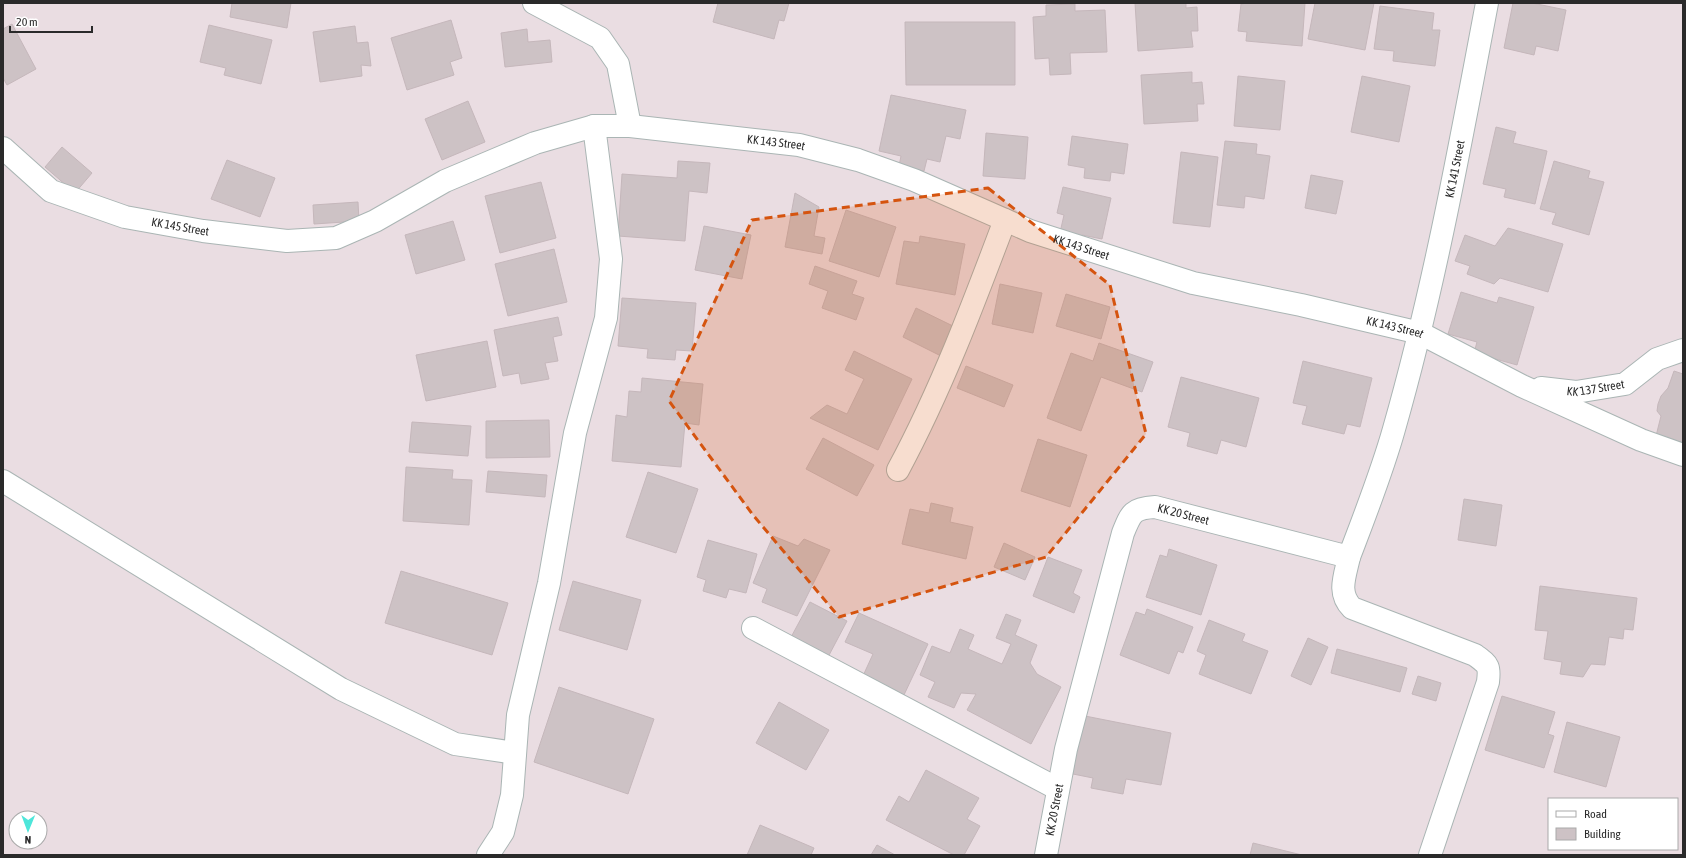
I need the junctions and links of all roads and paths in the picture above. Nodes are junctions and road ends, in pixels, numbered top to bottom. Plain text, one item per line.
1 (534, 3) edge
2 (1487, 3) edge
3 (594, 126) junction
4 (630, 126) junction
5 (3, 148) edge
6 (1005, 220) junction
7 (1420, 333) junction
8 (1683, 350) edge
9 (1522, 386) junction
10 (1683, 455) edge
11 (898, 470) dead end
12 (3, 481) edge
13 (1349, 557) junction
14 (753, 628) dead end
15 (515, 753) junction
16 (1058, 790) junction
17 (488, 855) edge
18 (1046, 855) edge
19 (1430, 855) edge

1 - 4 street
2 - 7 street, KK 141 Street
3 - 4 street, KK 143 Street
3 - 5 street, KK 145 Street
3 - 15 street
4 - 6 street, KK 143 Street
6 - 7 street, KK 143 Street
6 - 11 street
7 - 9 street, KK 143 Street
7 - 13 street
8 - 9 street, KK 137 Street
9 - 10 street, KK 143 Street
12 - 15 street
13 - 16 street, KK 20 Street
13 - 19 street
14 - 16 street
15 - 17 street
16 - 18 street, KK 20 Street

